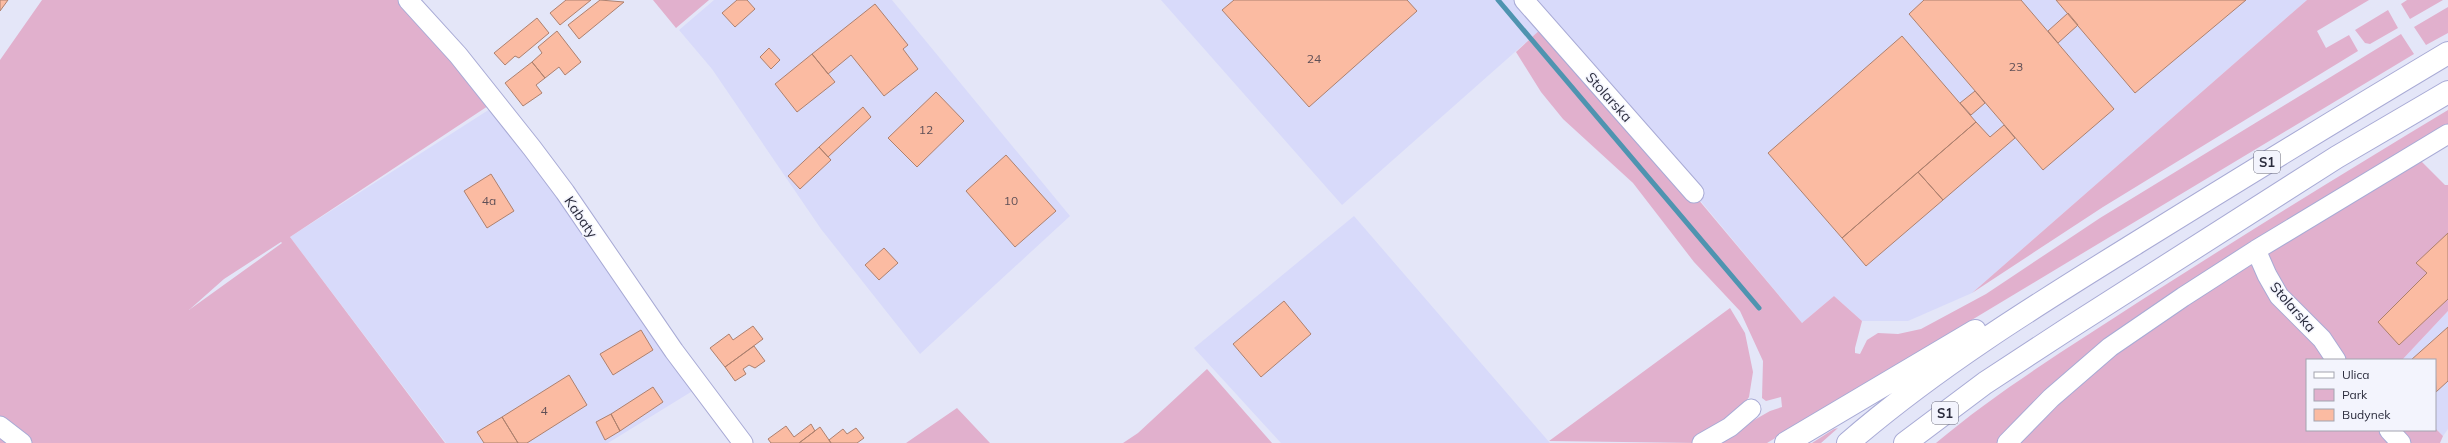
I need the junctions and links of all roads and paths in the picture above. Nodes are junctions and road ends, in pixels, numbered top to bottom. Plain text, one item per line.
1 (408, 0) edge
2 (1524, 0) edge
3 (2448, 53) edge
4 (2448, 92) edge
5 (2448, 134) edge
6 (1694, 193) dead end
7 (2256, 250) junction
8 (2088, 273) junction
9 (2335, 359) edge
10 (1751, 409) dead end
11 (0, 426) edge
12 (2391, 431) edge
13 (22, 443) edge
14 (743, 443) edge
15 (1702, 443) edge
16 (1786, 443) edge
17 (1848, 443) edge
18 (1905, 443) edge
19 (2007, 443) edge
20 (2401, 443) edge

1 - 14 street, Kabaty
2 - 6 street, Stolarska
3 - 8 highway, S1
4 - 18 highway, S1
5 - 7 street
7 - 9 street, Stolarska
7 - 19 street
8 - 16 highway
8 - 17 highway, S1
10 - 15 street
11 - 13 street
12 - 20 street

